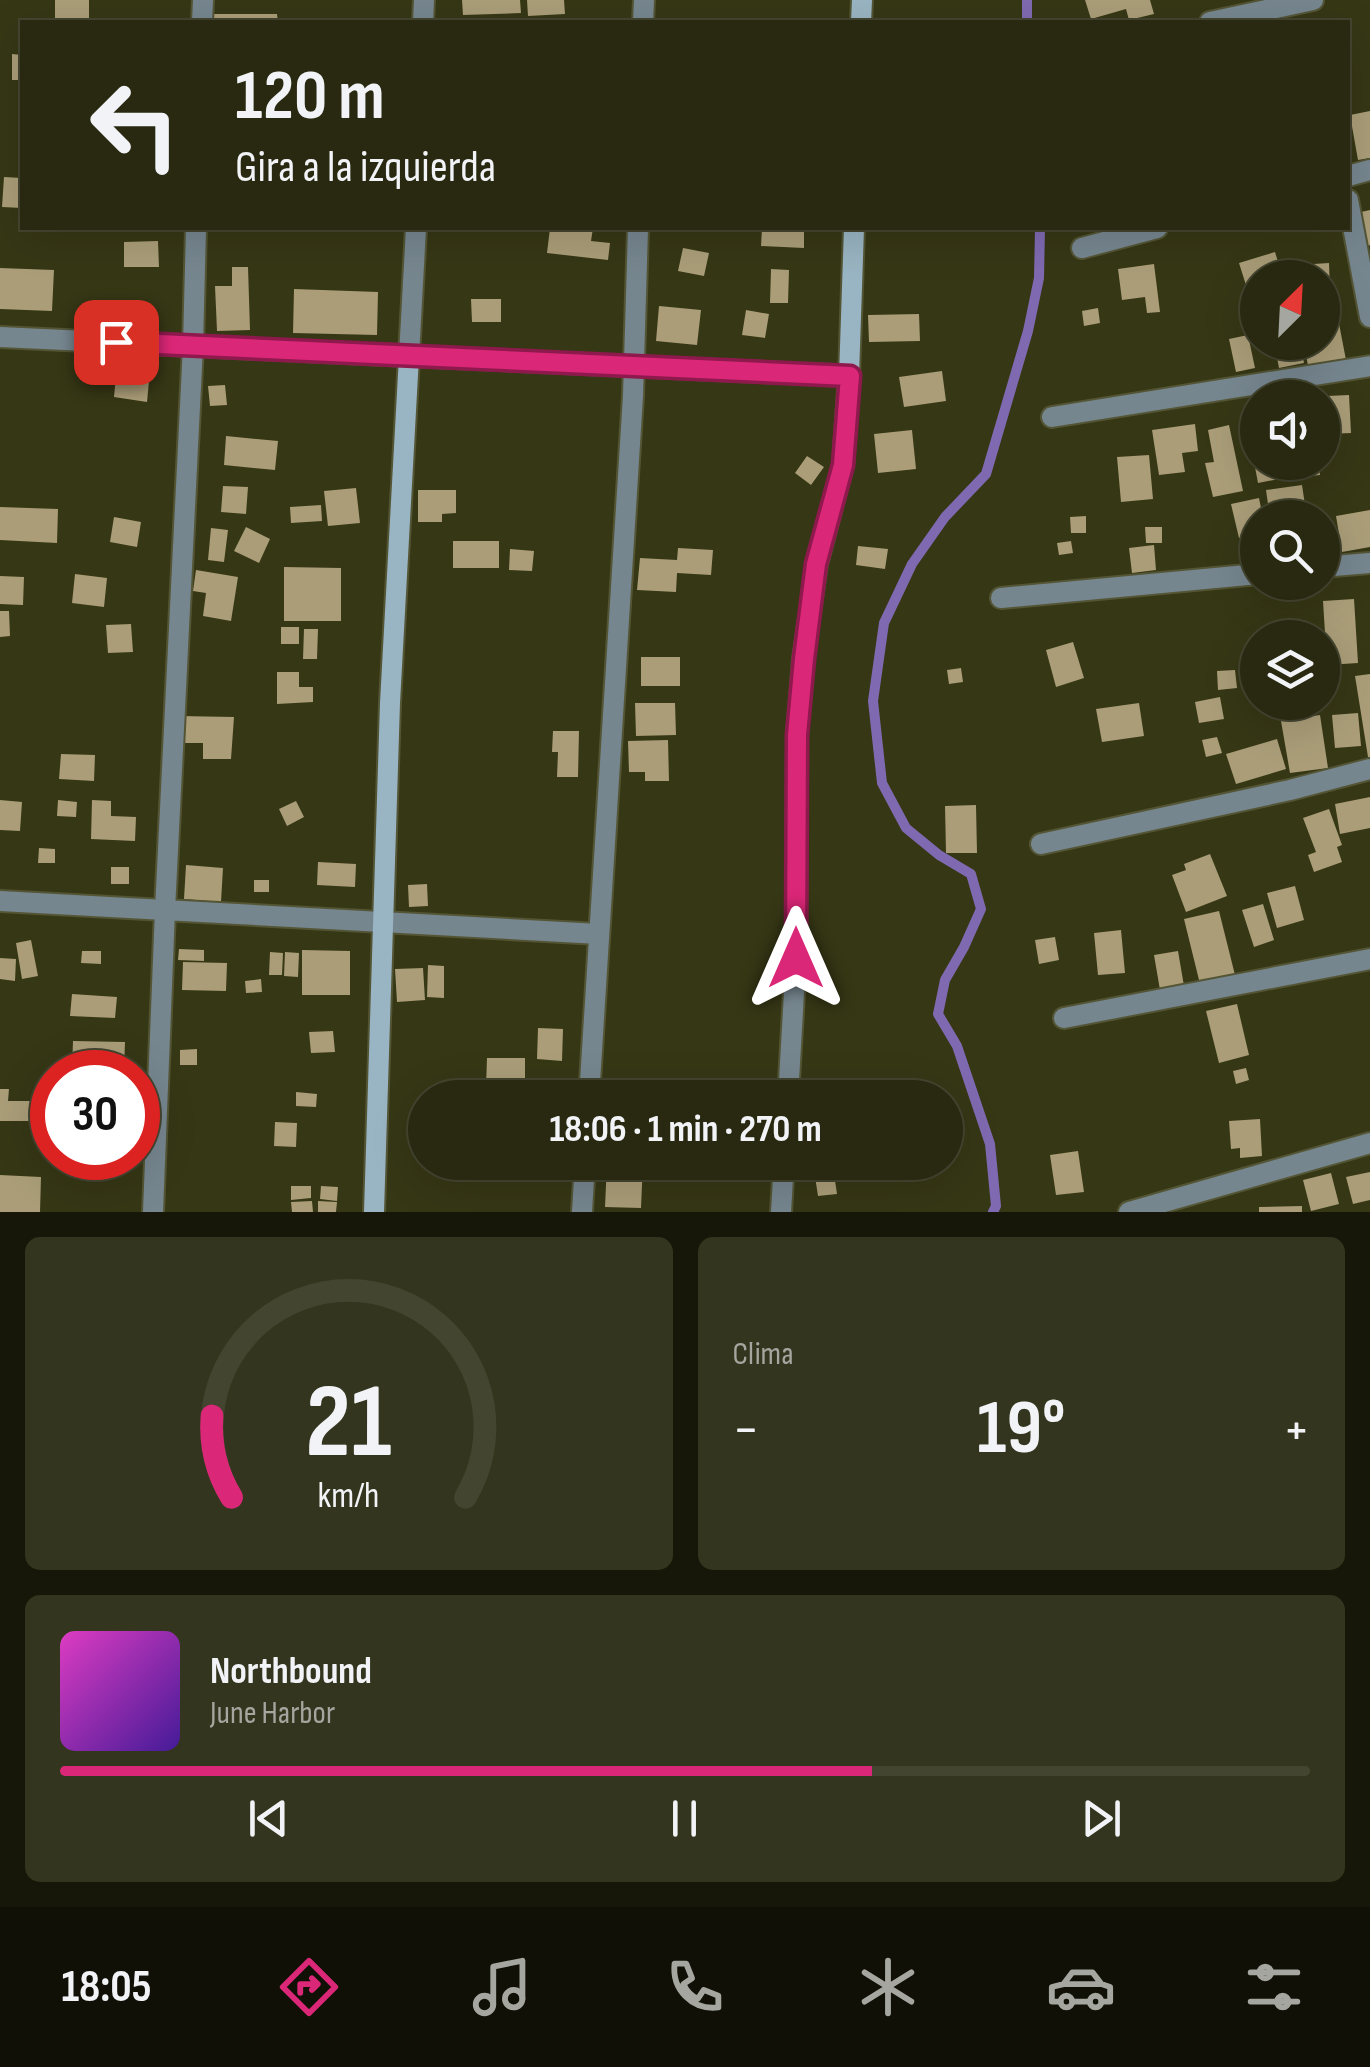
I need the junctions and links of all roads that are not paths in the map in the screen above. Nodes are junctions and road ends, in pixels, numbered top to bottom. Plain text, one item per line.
1 (1305, 6) edge
2 (1222, 20) edge
3 (1350, 211) edge
4 (196, 230) edge
5 (416, 230) edge
6 (638, 230) edge
7 (854, 230) edge
8 (1150, 230) edge
9 (1082, 248) dead end
10 (1370, 317) edge
11 (0, 338) edge
12 (193, 346) junction
13 (409, 356) junction
14 (1370, 366) edge
15 (634, 367) junction
16 (850, 376) junction
17 (1052, 417) dead end
18 (1370, 563) edge
19 (1340, 566) edge
20 (1240, 576) edge
21 (1001, 598) dead end
22 (1370, 769) edge
23 (1041, 844) dead end
24 (0, 900) edge
25 (165, 910) junction
26 (384, 922) junction
27 (599, 934) junction
28 (1370, 958) edge
29 (1064, 1018) dead end
30 (590, 1080) edge
31 (789, 1080) edge
32 (1370, 1144) edge
33 (584, 1180) edge
34 (783, 1180) edge
35 (153, 1212) edge
36 (374, 1212) edge
37 (582, 1212) edge
38 (781, 1212) edge
39 (1129, 1212) edge

1 - 2 street
3 - 10 street
4 - 12 street
5 - 13 street
6 - 15 street
7 - 16 street
8 - 9 street
11 - 12 street
12 - 13 street
12 - 25 street
13 - 15 street
13 - 26 street
14 - 17 street
15 - 16 street
15 - 27 street
16 - 31 street
18 - 19 street
20 - 21 street
22 - 23 street
24 - 25 street
25 - 26 street
25 - 35 street
26 - 27 street
26 - 36 street
27 - 30 street
28 - 29 street
32 - 39 street
33 - 37 street
34 - 38 street

